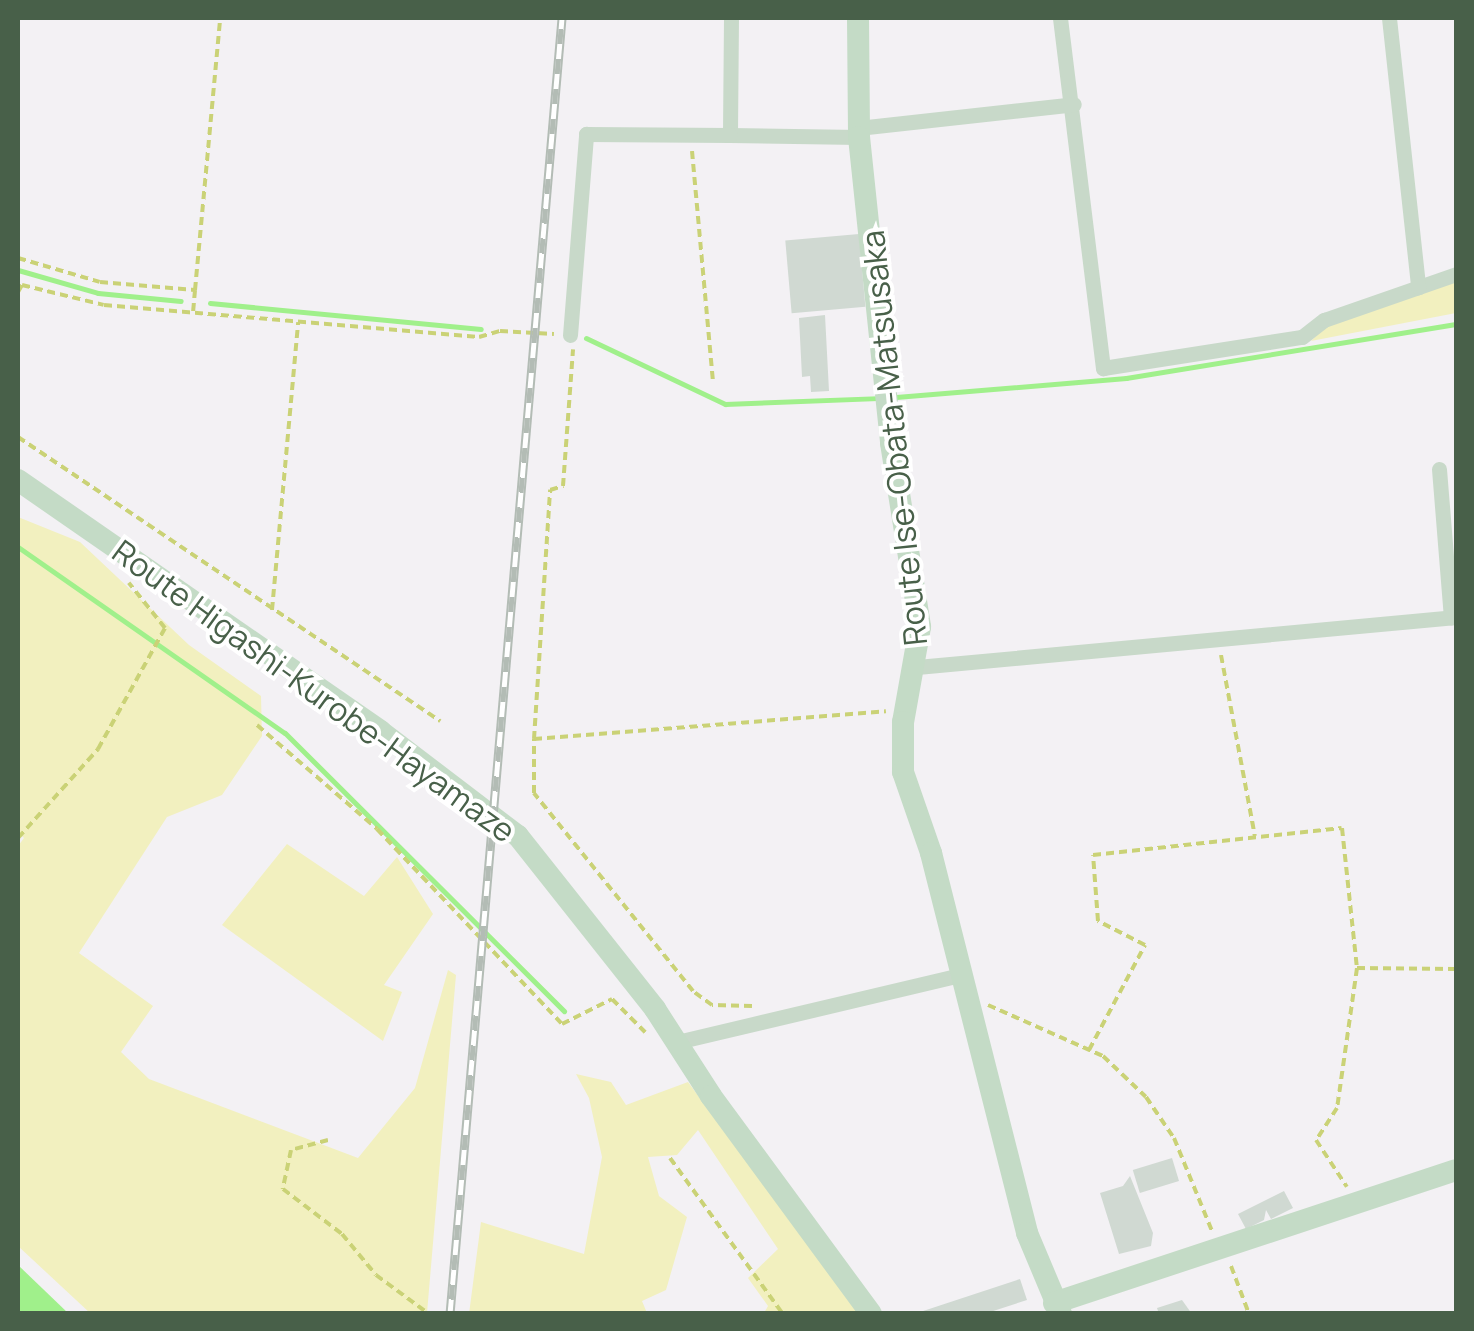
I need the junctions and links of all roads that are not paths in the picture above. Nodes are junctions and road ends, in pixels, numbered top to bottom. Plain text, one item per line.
1 (731, 18) edge
2 (858, 18) edge
3 (1060, 18) edge
4 (1389, 18) edge
5 (1074, 104) junction
6 (858, 132) junction
7 (730, 134) junction
8 (1456, 274) edge
9 (1418, 288) junction
10 (570, 335) road end
11 (1439, 469) dead end
12 (18, 480) edge
13 (1454, 618) edge
14 (917, 667) junction
15 (962, 975) junction
16 (678, 1042) junction
17 (1456, 1170) edge
18 (1058, 1308) edge
19 (871, 1314) edge

1 - 7 street
2 - 6 main road, Route Ise-Obata-Matsusaka
3 - 5 street
4 - 9 street
5 - 6 street
5 - 9 street
6 - 7 street
6 - 14 main road, Route Ise-Obata-Matsusaka
7 - 10 street
8 - 9 street
11 - 13 street
12 - 16 main road, Route Higashi-Kurobe-Hayamaze
13 - 14 street
14 - 15 main road, Route Ise-Obata-Matsusaka
15 - 16 street
15 - 18 main road, Route Ise-Obata-Matsusaka
16 - 19 main road, Route Higashi-Kurobe-Hayamaze
17 - 18 main road

